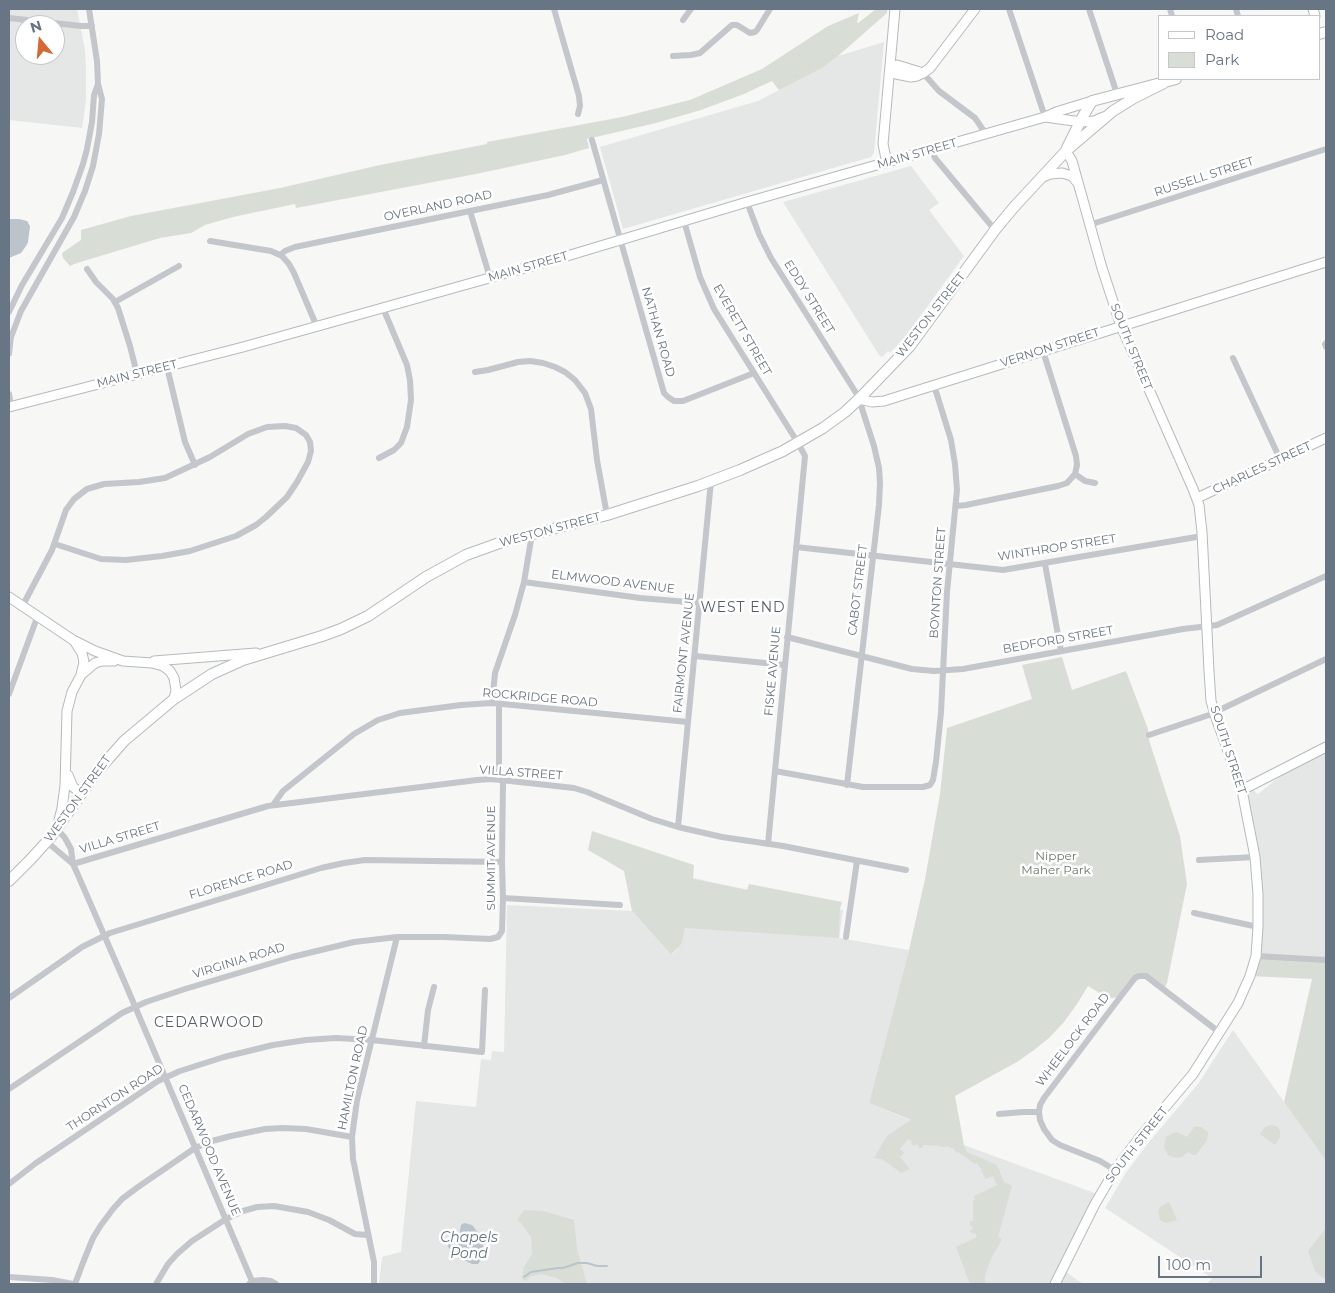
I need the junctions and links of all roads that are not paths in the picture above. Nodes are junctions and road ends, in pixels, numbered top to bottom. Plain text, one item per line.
1 (89, 9) edge
2 (554, 9) edge
3 (691, 9) edge
4 (770, 9) edge
5 (895, 9) edge
6 (975, 9) edge
7 (1009, 9) edge
8 (1089, 9) edge
9 (9, 18) edge
10 (684, 20) dead end
11 (92, 26) junction
12 (673, 56) dead end
13 (891, 67) junction
14 (923, 73) junction
15 (1173, 80) edge
16 (1164, 83) junction
17 (98, 84) junction
18 (1117, 94) junction
19 (1092, 101) junction
20 (1073, 107) junction
21 (578, 114) dead end
22 (1109, 114) junction
23 (1045, 117) junction
24 (1084, 119) junction
25 (1087, 133) junction
26 (986, 134) junction
27 (592, 140) dead end
28 (1326, 149) edge
29 (931, 150) junction
30 (1066, 151) junction
31 (887, 163) junction
32 (1040, 179) junction
33 (603, 180) junction
34 (1078, 185) junction
35 (748, 202) junction
36 (470, 211) junction
37 (684, 221) junction
38 (1089, 226) junction
39 (995, 230) junction
40 (620, 240) junction
41 (210, 241) dead end
42 (280, 255) junction
43 (1326, 262) edge
44 (179, 266) dead end
45 (88, 269) dead end
46 (490, 278) junction
47 (115, 302) junction
48 (383, 308) junction
49 (9, 312) edge
50 (1121, 326) junction
51 (317, 327) junction
52 (1326, 343) edge
53 (1326, 348) edge
54 (1043, 351) junction
55 (9, 354) edge
56 (1232, 358) dead end
57 (167, 367) junction
58 (475, 372) dead end
59 (754, 373) junction
60 (137, 374) junction
61 (934, 385) junction
62 (9, 394) edge
63 (860, 399) junction
64 (10, 406) edge
65 (1326, 438) edge
66 (798, 443) junction
67 (379, 458) dead end
68 (1280, 460) junction
69 (195, 465) junction
70 (1075, 474) junction
71 (711, 481) junction
72 (1096, 483) dead end
73 (1197, 498) junction
74 (956, 506) junction
75 (607, 515) junction
76 (532, 534) junction
77 (1202, 536) junction
78 (55, 544) junction
79 (796, 547) junction
80 (874, 556) junction
81 (950, 564) junction
82 (1045, 564) junction
83 (1326, 576) edge
84 (524, 582) junction
85 (9, 597) edge
86 (700, 603) junction
87 (23, 605) junction
88 (38, 615) junction
89 (1206, 626) junction
90 (787, 637) junction
91 (73, 640) junction
92 (278, 650) junction
93 (1061, 651) junction
94 (695, 656) junction
95 (862, 656) junction
96 (1326, 660) edge
97 (130, 662) junction
98 (145, 662) junction
99 (785, 665) junction
100 (944, 671) junction
101 (81, 675) junction
102 (9, 694) edge
103 (174, 699) junction
104 (495, 704) junction
105 (1214, 713) junction
106 (688, 722) junction
107 (1148, 735) dead end
108 (1326, 747) edge
109 (66, 766) junction
110 (775, 771) junction
111 (501, 780) junction
112 (847, 784) junction
113 (1242, 790) junction
114 (81, 793) junction
115 (273, 805) junction
116 (678, 827) junction
117 (57, 829) junction
118 (47, 842) junction
119 (768, 844) junction
120 (1255, 858) junction
121 (1199, 860) dead end
122 (857, 861) junction
123 (502, 862) junction
124 (73, 864) junction
125 (906, 870) dead end
126 (9, 881) edge
127 (503, 898) junction
128 (620, 905) dead end
129 (1194, 913) dead end
130 (1258, 927) junction
131 (500, 935) joint
132 (104, 936) junction
133 (397, 937) junction
134 (846, 937) dead end
135 (1256, 956) junction
136 (1326, 960) edge
137 (434, 987) dead end
138 (485, 990) dead end
139 (9, 998) edge
140 (135, 1006) junction
141 (1220, 1032) junction
142 (372, 1040) junction
143 (424, 1046) junction
144 (165, 1077) junction
145 (9, 1089) edge
146 (1038, 1112) junction
147 (999, 1114) dead end
148 (352, 1137) junction
149 (195, 1148) junction
150 (1115, 1170) junction
151 (9, 1184) edge
152 (226, 1220) junction
153 (367, 1235) junction
154 (9, 1277) edge
155 (18, 1281) edge
156 (250, 1282) edge
157 (74, 1284) edge
158 (156, 1284) edge
159 (276, 1284) edge
160 (374, 1284) edge
161 (1055, 1284) edge

1 - 11 street
2 - 21 street
3 - 10 street
4 - 12 street
5 - 13 main road
6 - 14 main road
7 - 23 street
8 - 18 street
9 - 11 street
11 - 17 street
13 - 14 main road
13 - 31 main road
14 - 26 street
15 - 16 main road, MAIN STREET
16 - 18 main road, MAIN STREET
16 - 22 main road, MAIN STREET
17 - 49 street
17 - 55 street
18 - 19 main road, MAIN STREET
19 - 20 main road, MAIN STREET
19 - 24 main road, WESTON STREET
20 - 23 main road, MAIN STREET
20 - 24 main road
22 - 24 main road, MAIN STREET
22 - 25 main road, WESTON STREET
23 - 24 main road, MAIN STREET
23 - 26 main road, MAIN STREET
24 - 25 main road
24 - 30 main road, WESTON STREET
25 - 30 main road, WESTON STREET
26 - 29 main road, MAIN STREET
27 - 33 street
28 - 38 street, RUSSELL STREET
29 - 31 main road, MAIN STREET
29 - 39 street
30 - 32 main road, WESTON STREET
30 - 34 main road, SOUTH STREET
31 - 35 main road, MAIN STREET
32 - 34 main road
32 - 39 main road, WESTON STREET
33 - 36 street, OVERLAND ROAD
33 - 40 street
34 - 38 main road, SOUTH STREET
35 - 37 main road, MAIN STREET
35 - 63 street, EDDY STREET
36 - 42 street, OVERLAND ROAD
36 - 46 street
37 - 40 main road, MAIN STREET
37 - 59 street, EVERETT STREET
38 - 50 main road, SOUTH STREET
39 - 63 main road, WESTON STREET
40 - 46 main road, MAIN STREET
40 - 59 street, NATHAN ROAD
41 - 42 street
42 - 51 street
43 - 50 main road, VERNON STREET
44 - 47 street
45 - 47 street
46 - 48 main road, MAIN STREET
47 - 60 street
48 - 51 main road, MAIN STREET
48 - 67 street
50 - 54 main road, VERNON STREET
50 - 73 main road, SOUTH STREET
51 - 57 main road, MAIN STREET
52 - 53 street
54 - 61 main road, VERNON STREET
54 - 70 street
56 - 68 street
57 - 60 main road, MAIN STREET
57 - 69 street
58 - 75 street
59 - 66 street, EVERETT STREET
60 - 64 main road, MAIN STREET
61 - 63 main road, VERNON STREET
61 - 74 street, BOYNTON STREET
62 - 64 street
63 - 66 main road, WESTON STREET
63 - 80 street, CABOT STREET
65 - 68 main road, CHARLES STREET
66 - 71 main road, WESTON STREET
66 - 79 street, FISKE AVENUE
68 - 73 main road, CHARLES STREET
69 - 78 street
69 - 78 street
70 - 72 street
70 - 74 street
71 - 75 main road, WESTON STREET
71 - 86 street, FAIRMONT AVENUE
73 - 77 main road, SOUTH STREET
74 - 81 street, BOYNTON STREET
75 - 76 main road, WESTON STREET
76 - 84 street, SUMMIT AVENUE
76 - 92 main road, WESTON STREET
77 - 82 street, WINTHROP STREET
77 - 89 main road, SOUTH STREET
78 - 87 street
79 - 80 street, WINTHROP STREET
79 - 90 street, FISKE AVENUE
80 - 81 street, WINTHROP STREET
80 - 95 street, CABOT STREET
81 - 82 street, WINTHROP STREET
81 - 100 street, BOYNTON STREET
82 - 93 street
83 - 89 street, BEDFORD STREET
84 - 86 street, ELMWOOD AVENUE
84 - 104 street, SUMMIT AVENUE
85 - 87 main road
86 - 94 street, FAIRMONT AVENUE
87 - 88 main road
88 - 91 main road
88 - 102 street
89 - 93 street, BEDFORD STREET
89 - 105 main road, SOUTH STREET
90 - 95 street, BEDFORD STREET
90 - 99 street, FISKE AVENUE
91 - 97 main road
91 - 101 main road
92 - 98 main road
92 - 103 main road, WESTON STREET
93 - 100 street, BEDFORD STREET
94 - 99 street
94 - 106 street, FAIRMONT AVENUE
95 - 100 street, BEDFORD STREET
95 - 112 street, CABOT STREET
96 - 105 street
97 - 98 main road
97 - 101 main road
98 - 103 main road
99 - 110 street, FISKE AVENUE
100 - 112 street, BOYNTON STREET
101 - 109 main road
103 - 114 main road, WESTON STREET
104 - 106 street, ROCKRIDGE ROAD
104 - 111 street, SUMMIT AVENUE
104 - 115 street, ROCKRIDGE ROAD
105 - 107 street
105 - 113 main road, SOUTH STREET
106 - 116 street, FAIRMONT AVENUE
108 - 113 main road
109 - 114 main road
109 - 117 main road
110 - 112 street
110 - 119 street, FISKE AVENUE
111 - 115 street, VILLA STREET
111 - 116 street, VILLA STREET
111 - 123 street, SUMMIT AVENUE
113 - 120 main road, SOUTH STREET
114 - 117 main road, WESTON STREET
115 - 124 street, VILLA STREET
116 - 119 street, VILLA STREET
117 - 118 main road, WESTON STREET
117 - 124 street, CEDARWOOD AVENUE
118 - 124 street, CEDARWOOD AVENUE
118 - 126 main road, WESTON STREET
119 - 122 street, VILLA STREET
120 - 121 street
120 - 130 main road, SOUTH STREET
122 - 125 street, VILLA STREET
122 - 134 street
123 - 127 street, SUMMIT AVENUE
123 - 132 street, FLORENCE ROAD
124 - 132 street, CEDARWOOD AVENUE
127 - 128 street
127 - 131 street, SUMMIT AVENUE
129 - 130 street
130 - 135 main road, SOUTH STREET
131 - 133 street, VIRGINIA ROAD
132 - 139 street, FLORENCE ROAD
132 - 140 street, CEDARWOOD AVENUE
133 - 140 street, VIRGINIA ROAD
133 - 142 street, HAMILTON ROAD
135 - 136 street
135 - 141 main road, SOUTH STREET
137 - 143 street
138 - 143 street, THORNTON ROAD
140 - 144 street, CEDARWOOD AVENUE
140 - 145 street, VIRGINIA ROAD
141 - 146 street, WHEELOCK ROAD
141 - 150 main road, SOUTH STREET
142 - 143 street, THORNTON ROAD
142 - 144 street, THORNTON ROAD
142 - 148 street, HAMILTON ROAD
144 - 149 street, CEDARWOOD AVENUE
144 - 151 street, THORNTON ROAD
146 - 147 street
146 - 150 street
148 - 149 street
148 - 153 street, HAMILTON ROAD
149 - 152 street, CEDARWOOD AVENUE
149 - 157 street
150 - 161 main road, SOUTH STREET
152 - 153 street
152 - 156 street, CEDARWOOD AVENUE
152 - 158 street
153 - 160 street, HAMILTON ROAD
154 - 155 street
155 - 157 street
156 - 159 street

